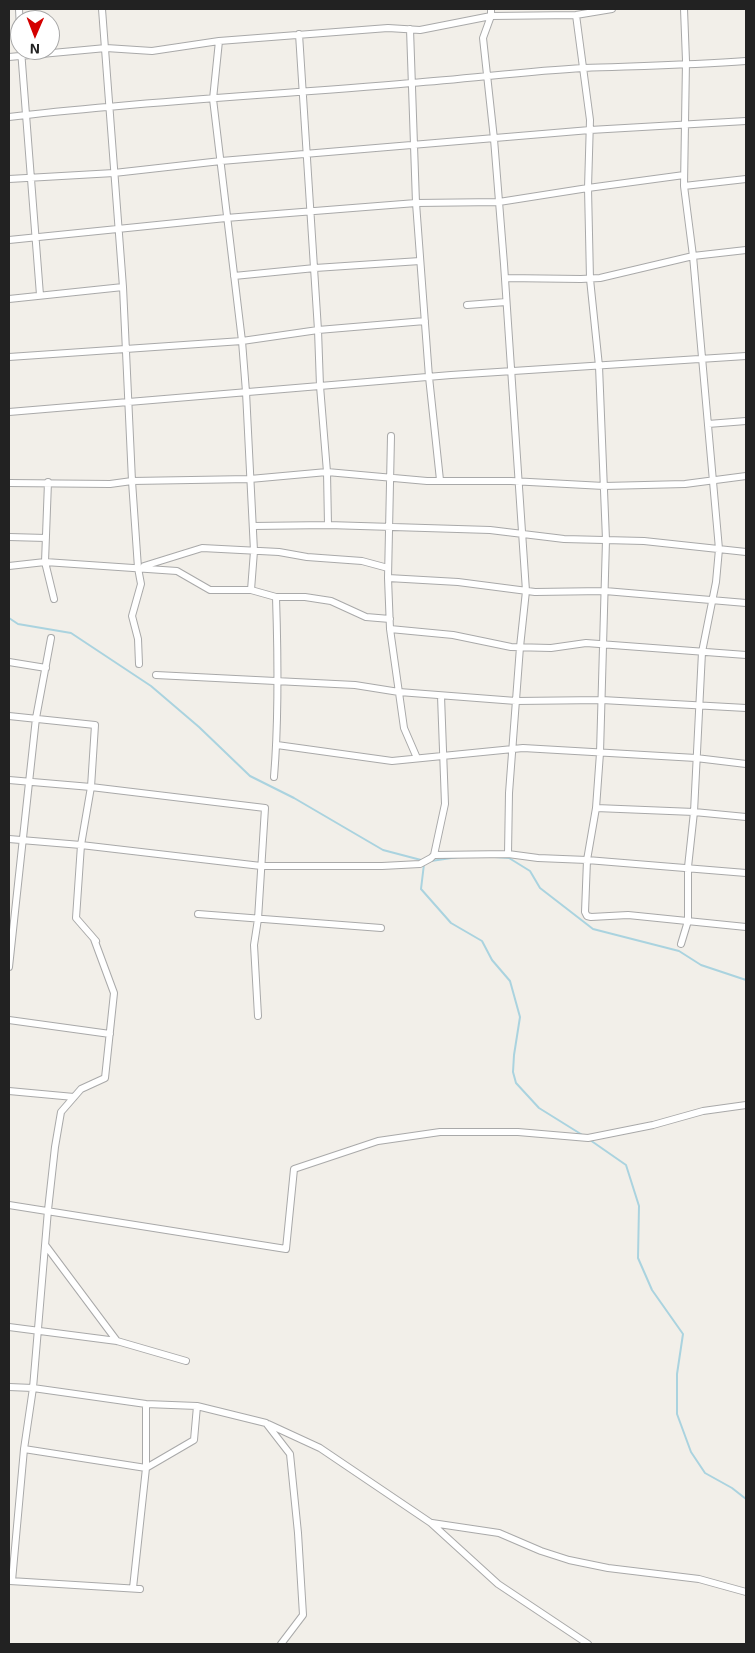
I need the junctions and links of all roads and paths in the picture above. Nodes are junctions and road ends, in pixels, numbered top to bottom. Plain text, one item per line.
1 (102, 9) edge
2 (612, 9) edge
3 (684, 9) edge
4 (491, 12) edge
5 (576, 14) junction
6 (410, 30) junction
7 (299, 34) junction
8 (219, 41) junction
9 (106, 48) junction
10 (60, 51) edge
11 (22, 60) edge
12 (746, 61) edge
13 (686, 66) junction
14 (584, 68) junction
15 (487, 76) junction
16 (412, 84) junction
17 (303, 91) junction
18 (213, 99) junction
19 (110, 107) junction
20 (26, 115) junction
21 (9, 117) edge
22 (746, 121) edge
23 (685, 125) junction
24 (590, 130) junction
25 (494, 139) junction
26 (414, 145) junction
27 (308, 154) junction
28 (221, 161) junction
29 (114, 173) junction
30 (684, 175) junction
31 (31, 178) junction
32 (746, 179) edge
33 (9, 180) edge
34 (684, 186) junction
35 (588, 188) junction
36 (499, 202) junction
37 (416, 204) junction
38 (311, 211) junction
39 (226, 218) junction
40 (118, 228) junction
41 (36, 238) junction
42 (9, 240) edge
43 (746, 250) edge
44 (693, 256) junction
45 (420, 261) junction
46 (315, 268) junction
47 (234, 276) junction
48 (504, 278) junction
49 (590, 279) junction
50 (123, 287) junction
51 (40, 296) junction
52 (9, 299) edge
53 (506, 302) junction
54 (467, 305) dead end
55 (425, 322) junction
56 (318, 330) junction
57 (242, 340) junction
58 (126, 350) junction
59 (746, 356) edge
60 (9, 357) edge
61 (702, 359) junction
62 (598, 366) junction
63 (511, 372) junction
64 (430, 377) junction
65 (320, 386) junction
66 (246, 392) junction
67 (128, 403) junction
68 (9, 412) edge
69 (746, 421) edge
70 (708, 424) junction
71 (391, 436) dead end
72 (327, 472) junction
73 (746, 476) edge
74 (389, 478) junction
75 (250, 479) junction
76 (440, 480) junction
77 (132, 481) junction
78 (518, 481) junction
79 (712, 481) junction
80 (48, 482) junction
81 (9, 483) edge
82 (604, 486) junction
83 (328, 525) junction
84 (253, 526) junction
85 (389, 527) junction
86 (523, 533) junction
87 (9, 537) edge
88 (46, 538) junction
89 (606, 540) junction
90 (719, 549) junction
91 (254, 551) junction
92 (746, 552) edge
93 (45, 562) junction
94 (9, 566) edge
95 (138, 568) junction
96 (388, 568) junction
97 (388, 578) junction
98 (251, 590) junction
99 (526, 591) junction
100 (605, 591) junction
101 (276, 597) junction
102 (54, 599) dead end
103 (713, 599) junction
104 (746, 602) edge
105 (390, 619) junction
106 (390, 629) junction
107 (51, 638) dead end
108 (604, 644) junction
109 (520, 647) junction
110 (702, 652) junction
111 (746, 655) edge
112 (9, 662) edge
113 (139, 664) dead end
114 (46, 668) junction
115 (156, 675) dead end
116 (279, 681) junction
117 (399, 692) junction
118 (441, 696) junction
119 (602, 700) junction
120 (516, 701) junction
121 (700, 706) junction
122 (746, 708) edge
123 (9, 716) edge
124 (36, 718) junction
125 (277, 745) junction
126 (513, 749) junction
127 (600, 753) junction
128 (443, 755) junction
129 (417, 758) junction
130 (696, 758) junction
131 (746, 764) edge
132 (274, 777) dead end
133 (9, 780) edge
134 (30, 782) junction
135 (91, 787) junction
136 (596, 808) junction
137 (694, 812) junction
138 (746, 817) edge
139 (9, 839) edge
140 (22, 840) junction
141 (81, 845) junction
142 (508, 854) junction
143 (434, 855) junction
144 (588, 860) junction
145 (261, 866) junction
146 (688, 867) junction
147 (746, 873) edge
148 (198, 914) dead end
149 (258, 919) junction
150 (688, 921) junction
151 (746, 927) edge
152 (381, 928) dead end
153 (681, 944) dead end
154 (9, 967) edge
155 (258, 1016) dead end
156 (9, 1020) edge
157 (110, 1034) junction
158 (9, 1091) edge
159 (74, 1097) junction
160 (746, 1105) edge
161 (9, 1205) edge
162 (48, 1210) junction
163 (46, 1246) junction
164 (9, 1326) edge
165 (38, 1330) junction
166 (118, 1341) junction
167 (186, 1361) dead end
168 (9, 1386) edge
169 (33, 1388) junction
170 (146, 1404) junction
171 (197, 1406) junction
172 (266, 1423) junction
173 (24, 1449) junction
174 (146, 1468) junction
175 (431, 1522) junction
176 (11, 1581) edge
177 (746, 1592) edge
178 (281, 1644) edge
179 (588, 1644) edge

1 - 9 street
2 - 5 street
3 - 13 street
4 - 5 street
4 - 6 street
4 - 15 street
5 - 14 street
6 - 7 street
6 - 16 street
7 - 8 street
7 - 17 street
8 - 9 street
8 - 18 street
9 - 10 street
9 - 19 street
11 - 20 street
12 - 13 street
13 - 14 street
13 - 23 street
14 - 15 street
14 - 24 street
15 - 16 street
15 - 25 street
16 - 17 street
16 - 26 street
17 - 18 street
17 - 27 street
18 - 19 street
18 - 28 street
19 - 20 street
19 - 29 street
20 - 21 street
20 - 31 street
22 - 23 street
23 - 24 street
23 - 30 street
24 - 25 street
24 - 35 street
25 - 26 street
25 - 36 street
26 - 27 street
26 - 37 street
27 - 28 street
27 - 38 street
28 - 29 street
28 - 39 street
29 - 31 street
29 - 40 street
30 - 34 street
30 - 35 street
31 - 33 street
31 - 41 street
32 - 34 street
34 - 44 street
35 - 36 street
35 - 49 street
36 - 37 street
36 - 48 street
37 - 38 street
37 - 45 street
38 - 39 street
38 - 46 street
39 - 40 street
39 - 47 street
40 - 41 street
40 - 50 street
41 - 42 street
41 - 51 street
43 - 44 street
44 - 49 street
44 - 61 street
45 - 46 street
45 - 55 street
46 - 47 street
46 - 56 street
47 - 57 street
48 - 49 street
48 - 53 street
49 - 62 street
50 - 51 street
50 - 58 street
51 - 52 street
53 - 54 street
53 - 63 street
55 - 56 street
55 - 64 street
56 - 57 street
56 - 65 street
57 - 58 street
57 - 66 street
58 - 60 street
58 - 67 street
59 - 61 street
61 - 62 street
61 - 70 street
62 - 63 street
62 - 82 street
63 - 64 street
63 - 78 street
64 - 65 street
64 - 76 street
65 - 66 street
65 - 72 street
66 - 67 street
66 - 75 street
67 - 68 street
67 - 77 street
69 - 70 street
70 - 79 street
71 - 74 street
72 - 74 street
72 - 75 street
72 - 83 street
73 - 79 street
74 - 76 street
74 - 85 street
75 - 77 street
75 - 84 street
76 - 78 street
77 - 80 street
77 - 95 street
78 - 82 street
78 - 86 street
79 - 82 street
79 - 90 street
80 - 81 street
80 - 88 street
82 - 89 street
83 - 84 street
83 - 85 street
84 - 91 street
85 - 86 street
85 - 96 street
86 - 89 street
86 - 99 street
87 - 88 street
88 - 93 street
89 - 90 street
89 - 100 street
90 - 92 street
90 - 103 street
91 - 95 street
91 - 96 street
91 - 98 street
93 - 94 street
93 - 95 street
93 - 102 street
95 - 98 street
95 - 113 street
96 - 97 street
97 - 99 street
97 - 105 street
98 - 101 street
99 - 100 street
99 - 109 street
100 - 103 street
100 - 108 street
101 - 105 street
101 - 116 street
103 - 104 street
103 - 110 street
105 - 106 street
106 - 109 street
106 - 117 street
107 - 114 street
108 - 109 street
108 - 110 street
108 - 119 street
109 - 120 street
110 - 111 street
110 - 121 street
112 - 114 street
114 - 124 street
115 - 116 street
116 - 117 street
116 - 125 street
117 - 118 street
117 - 129 street
118 - 120 street
118 - 128 street
119 - 120 street
119 - 121 street
119 - 127 street
120 - 126 street
121 - 122 street
121 - 130 street
123 - 124 street
124 - 134 street
124 - 135 street
125 - 129 street
125 - 132 street
126 - 127 street
126 - 128 street
126 - 142 street
127 - 130 street
127 - 136 street
128 - 129 street
128 - 143 street
130 - 131 street
130 - 137 street
133 - 134 street
134 - 135 street
134 - 140 street
135 - 141 street
135 - 145 street
136 - 137 street
136 - 144 street
137 - 138 street
137 - 146 street
139 - 140 street
140 - 141 street
140 - 154 street
141 - 145 street
141 - 157 street
142 - 143 street
142 - 144 street
143 - 145 street
144 - 146 street
144 - 150 street
145 - 149 street
146 - 147 street
146 - 150 street
148 - 149 street
149 - 152 street
149 - 155 street
150 - 151 street
150 - 153 street
156 - 157 street
157 - 159 street
158 - 159 street
159 - 162 street
160 - 162 street
161 - 162 street
162 - 163 street
163 - 165 street
163 - 166 street
164 - 165 street
165 - 166 street
165 - 169 street
166 - 167 street
168 - 169 street
169 - 170 street
169 - 173 street
170 - 171 street
170 - 174 street
171 - 172 street
171 - 174 street
172 - 175 street
172 - 178 street
173 - 174 street
173 - 176 street
174 - 176 street
175 - 177 street
175 - 179 street

